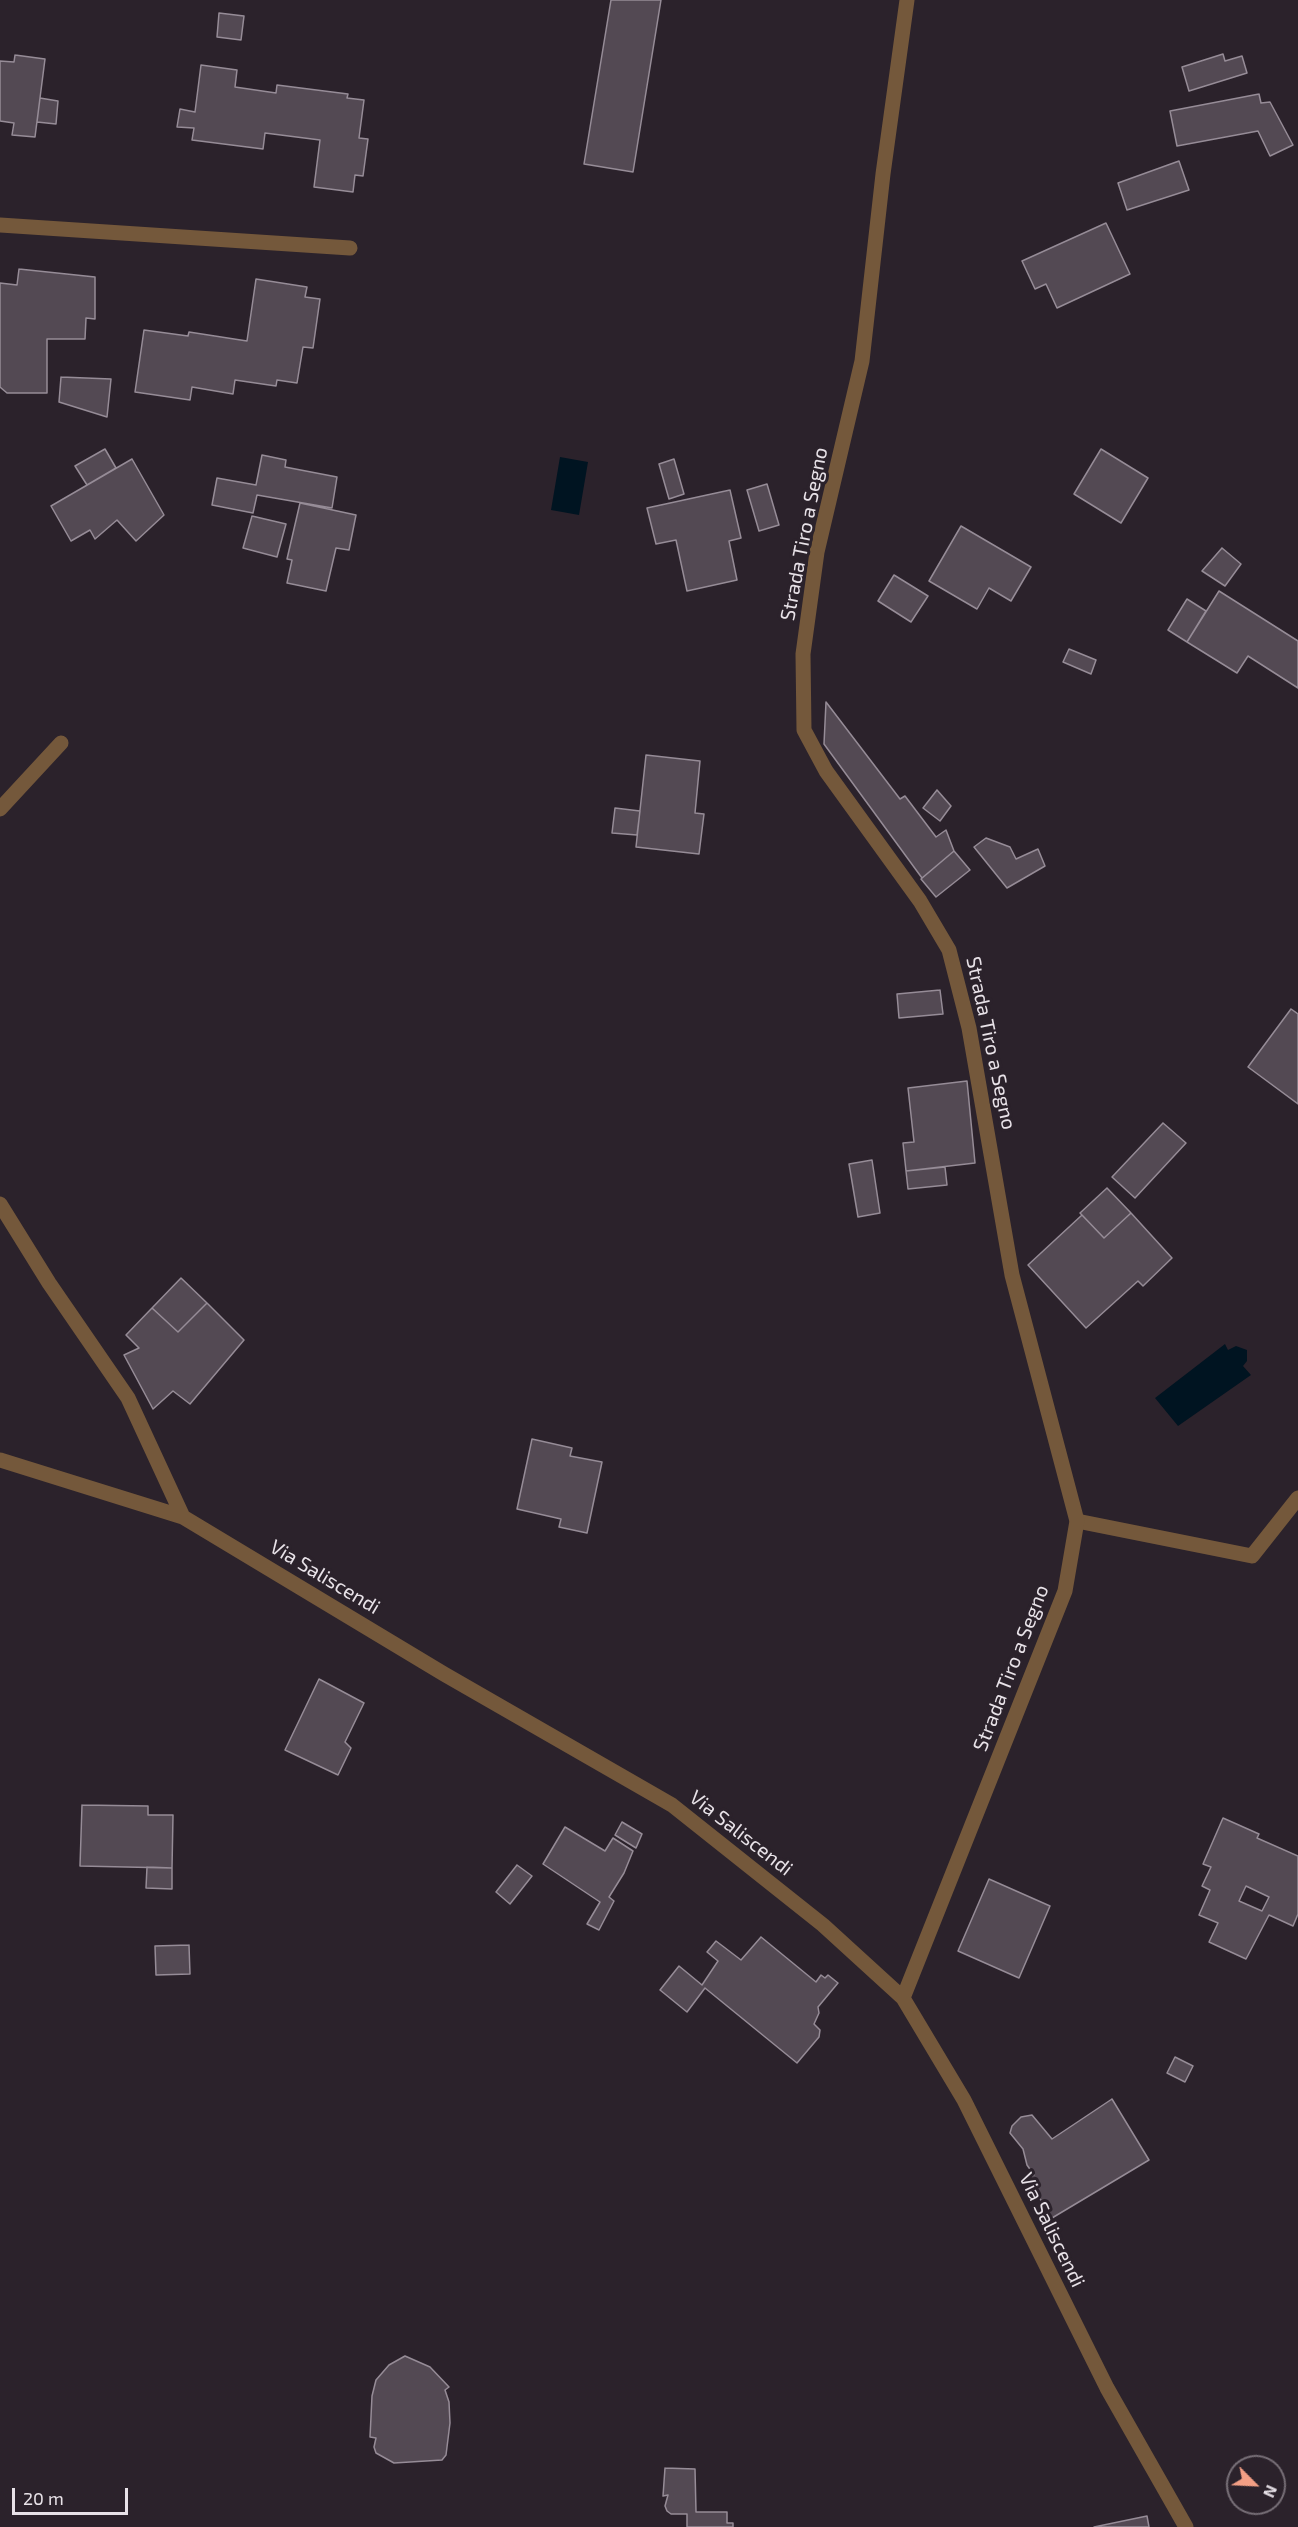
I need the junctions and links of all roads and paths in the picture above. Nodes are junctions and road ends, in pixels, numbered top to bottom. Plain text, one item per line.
1 (907, 0) edge
2 (0, 225) edge
3 (350, 248) dead end
4 (61, 743) dead end
5 (0, 809) edge
6 (0, 1203) edge
7 (0, 1460) edge
8 (1298, 1498) edge
9 (183, 1517) junction
10 (1077, 1521) junction
11 (903, 1998) junction
12 (1186, 2527) edge

1 - 10 street, Strada Tiro a Segno
2 - 3 street
4 - 5 street
6 - 9 street
7 - 9 street, Via Saliscendi
8 - 10 street
9 - 11 street, Via Saliscendi
10 - 11 street, Strada Tiro a Segno
11 - 12 street, Via Saliscendi

